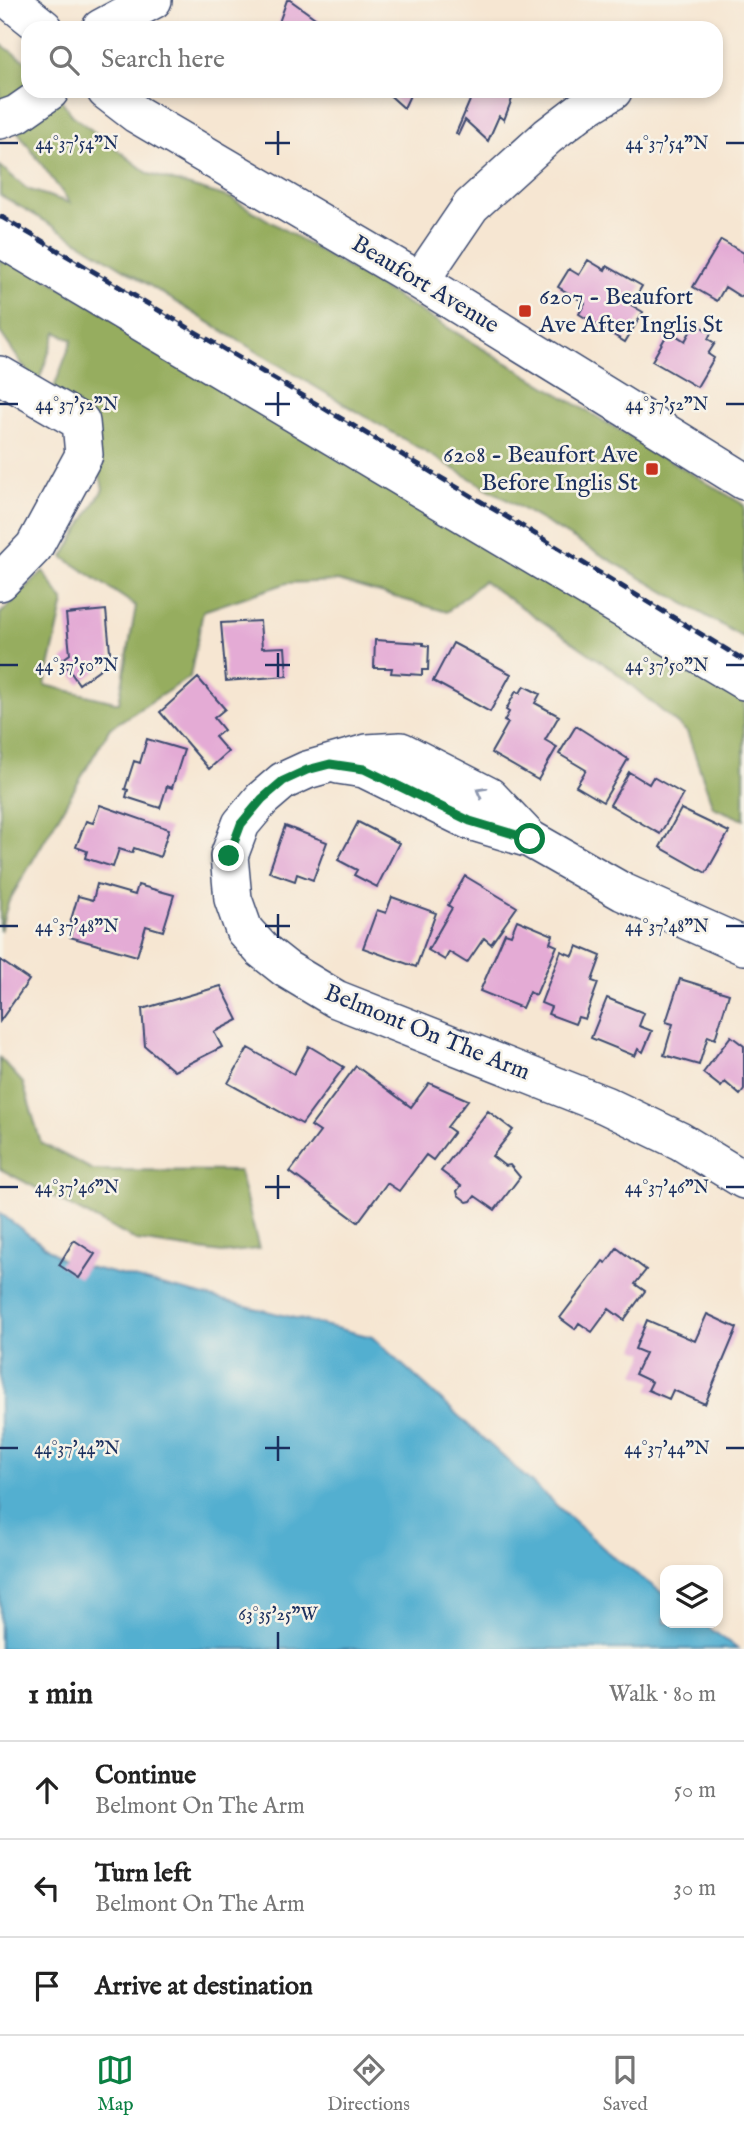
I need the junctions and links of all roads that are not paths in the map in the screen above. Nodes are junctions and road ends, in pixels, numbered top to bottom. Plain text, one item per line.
1 (9, 0) edge
2 (153, 0) edge
3 (35, 21) edge
4 (115, 21) edge
5 (40, 98) edge
6 (115, 98) edge
7 (602, 98) edge
8 (0, 120) edge
9 (0, 238) edge
10 (420, 281) junction
11 (0, 375) edge
12 (744, 481) edge
13 (0, 582) edge
14 (744, 681) edge
15 (744, 946) edge
16 (744, 1180) edge

1 - 3 street
2 - 4 street
5 - 8 street
6 - 10 street, Beaufort Avenue
7 - 10 street
9 - 14 street
10 - 12 street, Beaufort Avenue
11 - 13 street
15 - 16 street, Belmont On The Arm

